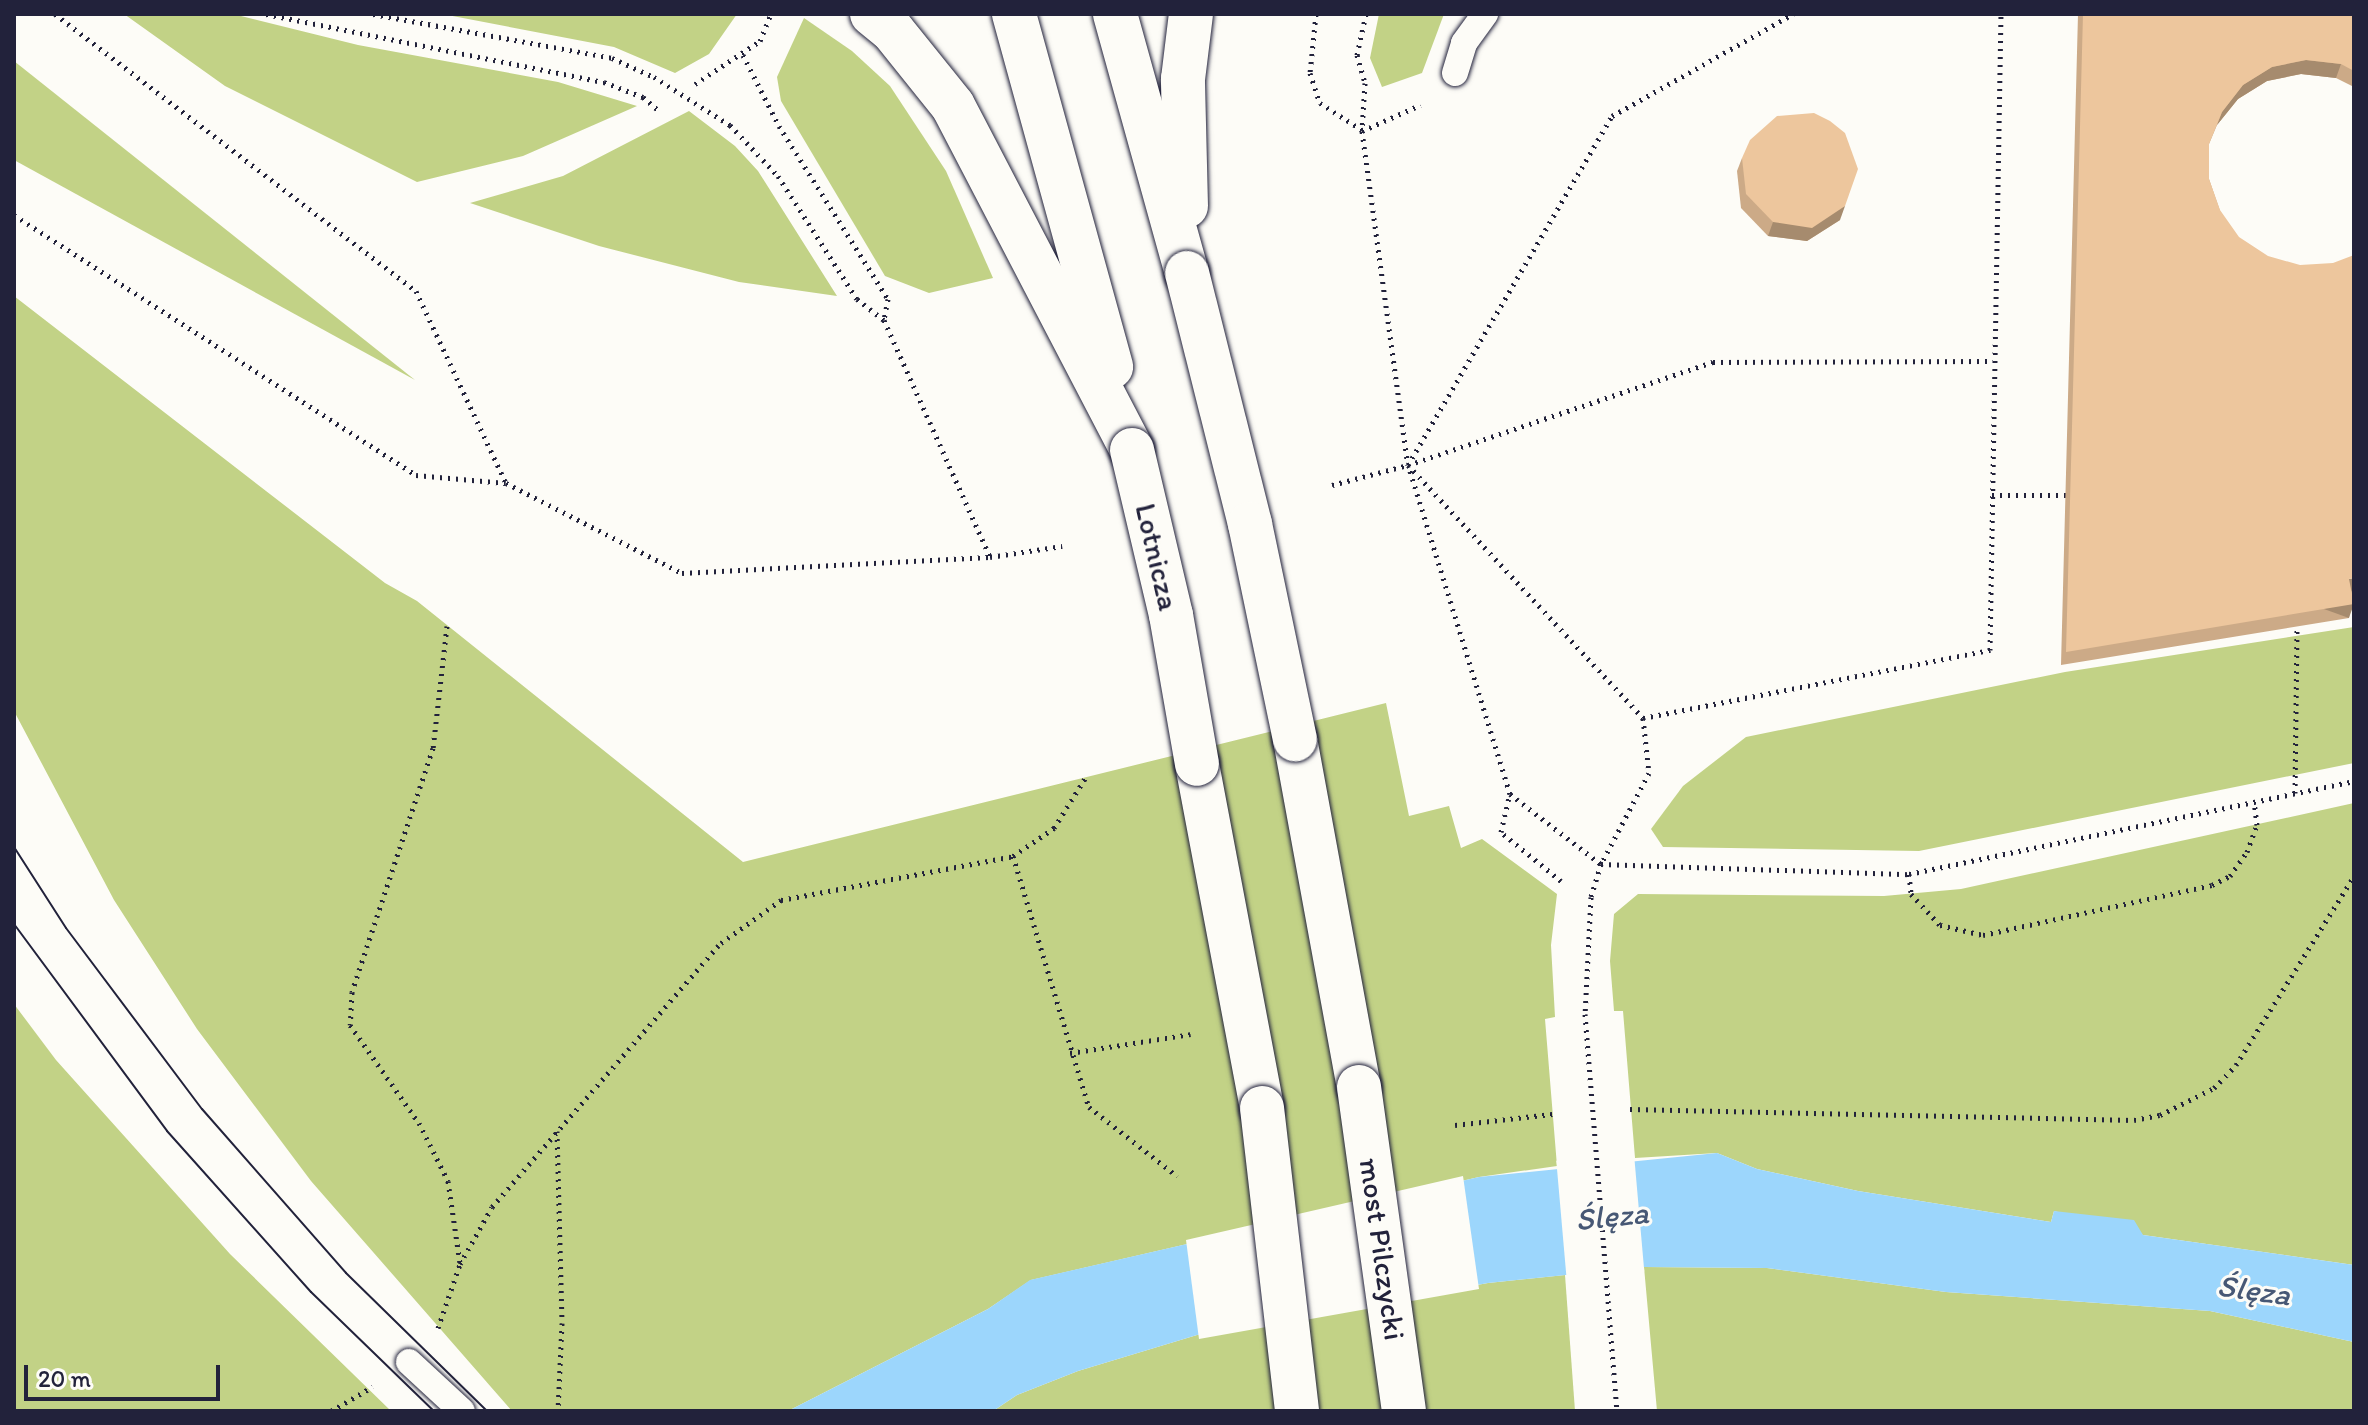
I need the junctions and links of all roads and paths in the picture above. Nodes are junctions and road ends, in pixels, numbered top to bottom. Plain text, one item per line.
1 (55, 14) edge
2 (266, 14) edge
3 (373, 14) edge
4 (771, 14) edge
5 (872, 14) edge
6 (1014, 14) edge
7 (1115, 14) edge
8 (1191, 14) edge
9 (1316, 14) edge
10 (1366, 14) edge
11 (1485, 14) edge
12 (1793, 14) edge
13 (2001, 14) edge
14 (743, 55) junction
15 (1455, 73) joint
16 (695, 84) dead end
17 (658, 110) dead end
18 (1362, 131) junction
19 (14, 215) edge
20 (1181, 226) junction
21 (884, 320) junction
22 (1992, 361) junction
23 (1132, 450) junction
24 (1408, 465) junction
25 (506, 483) junction
26 (1332, 485) dead end
27 (1992, 495) junction
28 (2075, 495) edge
29 (1062, 546) dead end
30 (990, 557) junction
31 (2308, 611) edge
32 (447, 626) dead end
33 (1643, 718) junction
34 (1086, 777) dead end
35 (2354, 781) edge
36 (1510, 794) junction
37 (2295, 794) junction
38 (2254, 802) junction
39 (1013, 856) junction
40 (1601, 864) junction
41 (1909, 874) junction
42 (2354, 876) edge
43 (1561, 881) dead end
44 (1167, 1039) dead end
45 (1070, 1053) junction
46 (1630, 1109) dead end
47 (1552, 1114) dead end
48 (1455, 1125) dead end
49 (557, 1130) junction
50 (1177, 1176) dead end
51 (460, 1264) junction
52 (409, 1362) joint
53 (462, 1411) edge
54 (558, 1411) edge
55 (1297, 1411) edge
56 (1404, 1411) edge
57 (1617, 1411) edge
58 (1905, 1411) edge
59 (1956, 1411) edge

1 - 25 path
2 - 17 path
3 - 21 path
4 - 14 path
5 - 23 main road
6 - 23 main road, Lotnicza
7 - 20 main road
8 - 20 main road
9 - 18 path
10 - 18 path
11 - 15 lane
12 - 24 path
13 - 22 path
14 - 16 path
14 - 21 path
15 - 18 path
18 - 24 path
19 - 25 path
20 - 56 main road, most Pilczycki, bridge
21 - 30 path
22 - 24 path
22 - 27 path
23 - 55 main road, Lotnicza, bridge
24 - 26 path
24 - 33 path
24 - 36 path
25 - 30 path
27 - 28 path
27 - 33 path
29 - 30 path
31 - 37 path
32 - 51 path
33 - 40 path
34 - 39 path
35 - 37 path
36 - 40 path
36 - 43 path
37 - 38 path
38 - 41 path
38 - 41 path
39 - 45 path
39 - 49 path
40 - 41 path
40 - 57 path, bridge
42 - 46 path
44 - 45 path
45 - 50 path
47 - 48 path
49 - 51 path
49 - 54 path
51 - 52 path
52 - 53 lane
58 - 59 path

